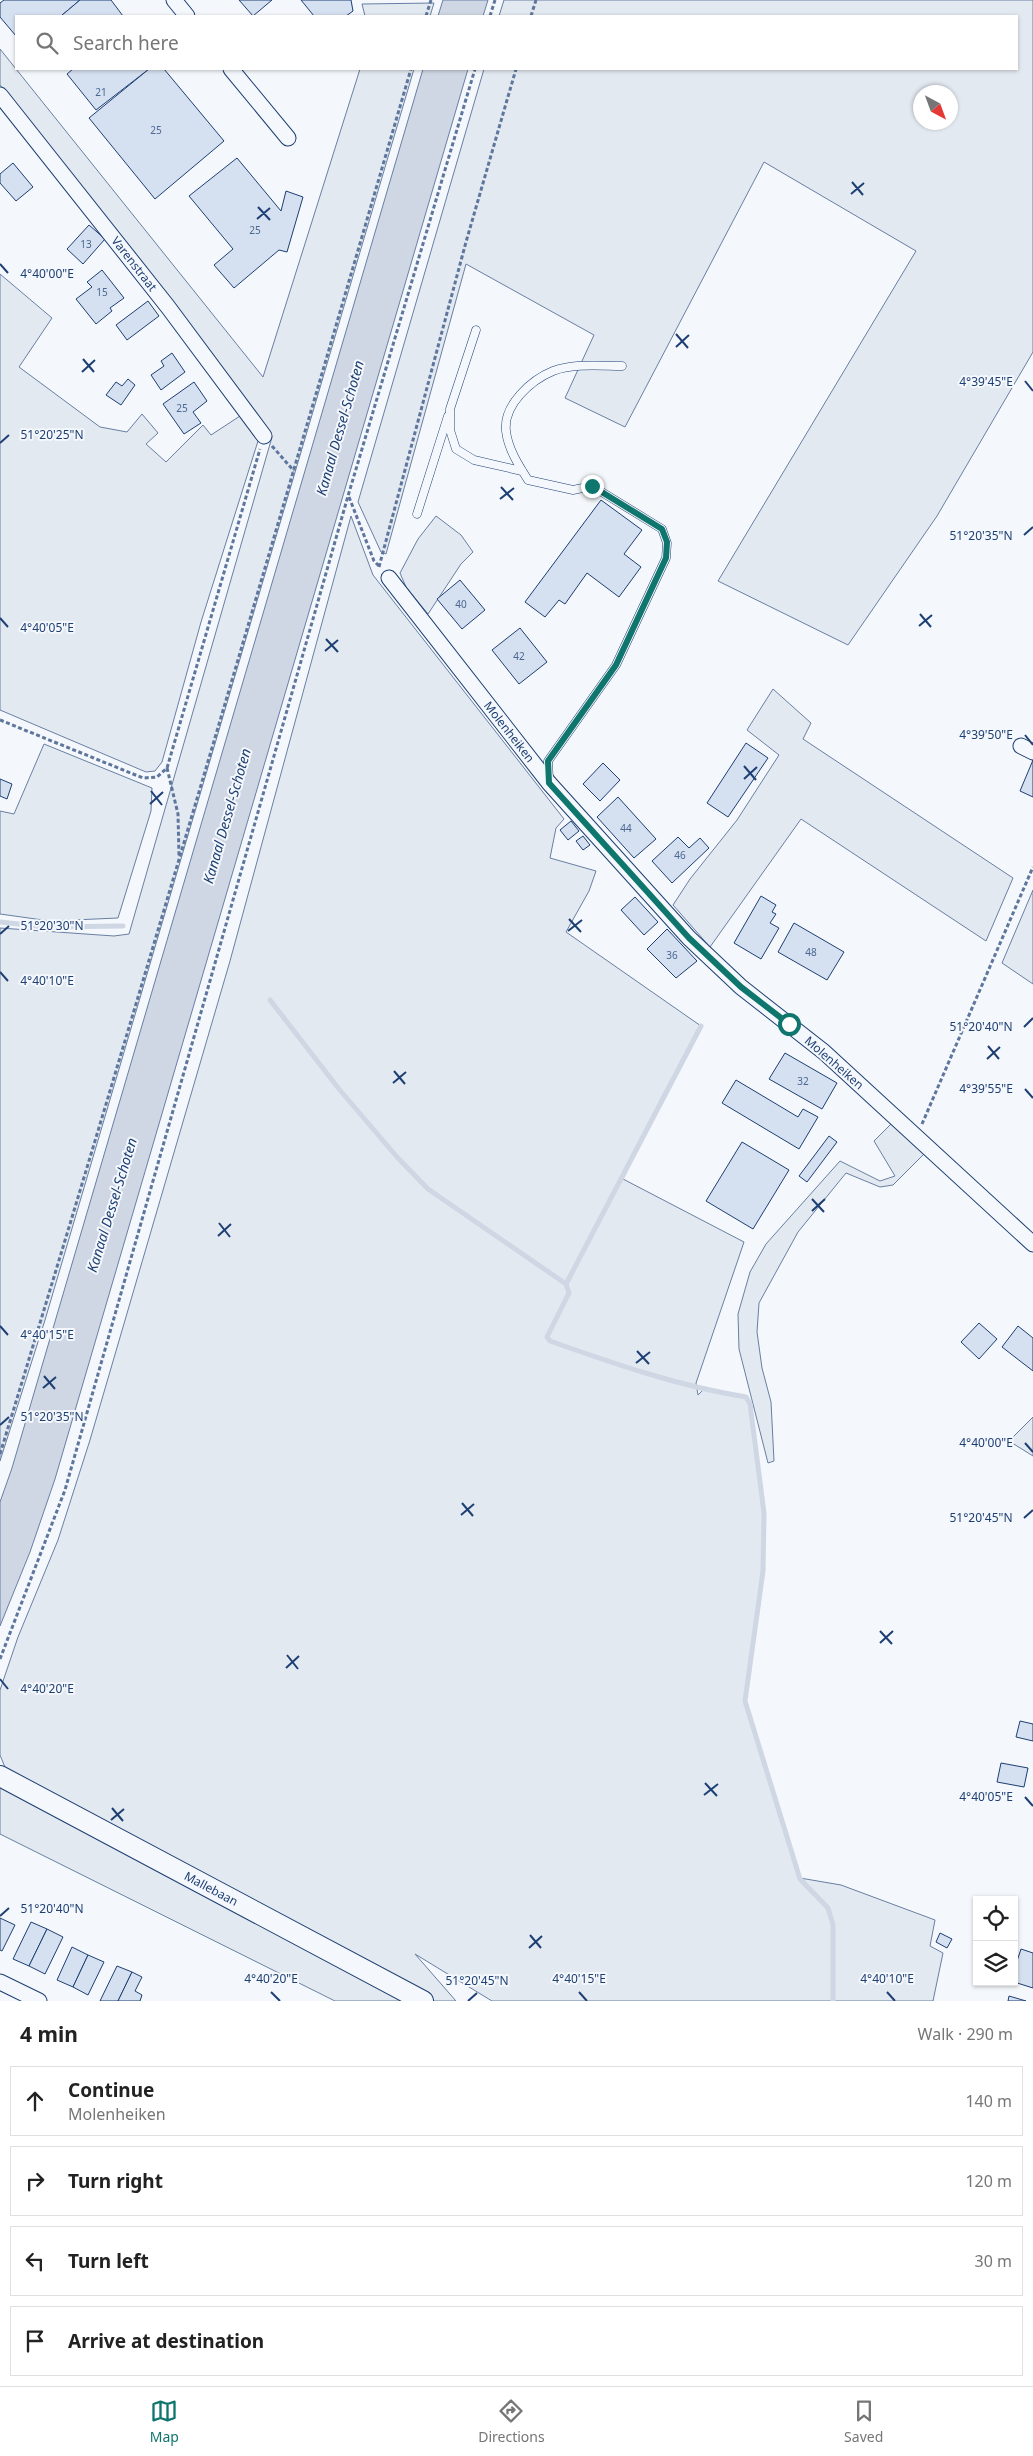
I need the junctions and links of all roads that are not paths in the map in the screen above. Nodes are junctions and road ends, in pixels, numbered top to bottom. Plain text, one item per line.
1 (174, 0) edge
2 (186, 15) edge
3 (231, 70) edge
4 (0, 95) edge
5 (288, 138) dead end
6 (476, 330) dead end
7 (622, 366) dead end
8 (450, 409) junction
9 (264, 436) road end
10 (522, 471) junction
11 (417, 514) dead end
12 (389, 578) road end
13 (549, 783) junction
14 (1033, 1244) edge
15 (0, 1776) edge
16 (0, 1982) edge
17 (38, 2001) edge
18 (423, 2001) edge

1 - 2 street
3 - 5 street
4 - 9 street, Varenstraat
6 - 8 lane
7 - 10 lane
8 - 10 lane
8 - 11 lane
10 - 13 lane
12 - 13 street, Molenheiken
13 - 14 street, Molenheiken
15 - 18 main road, Mallebaan
16 - 17 street

